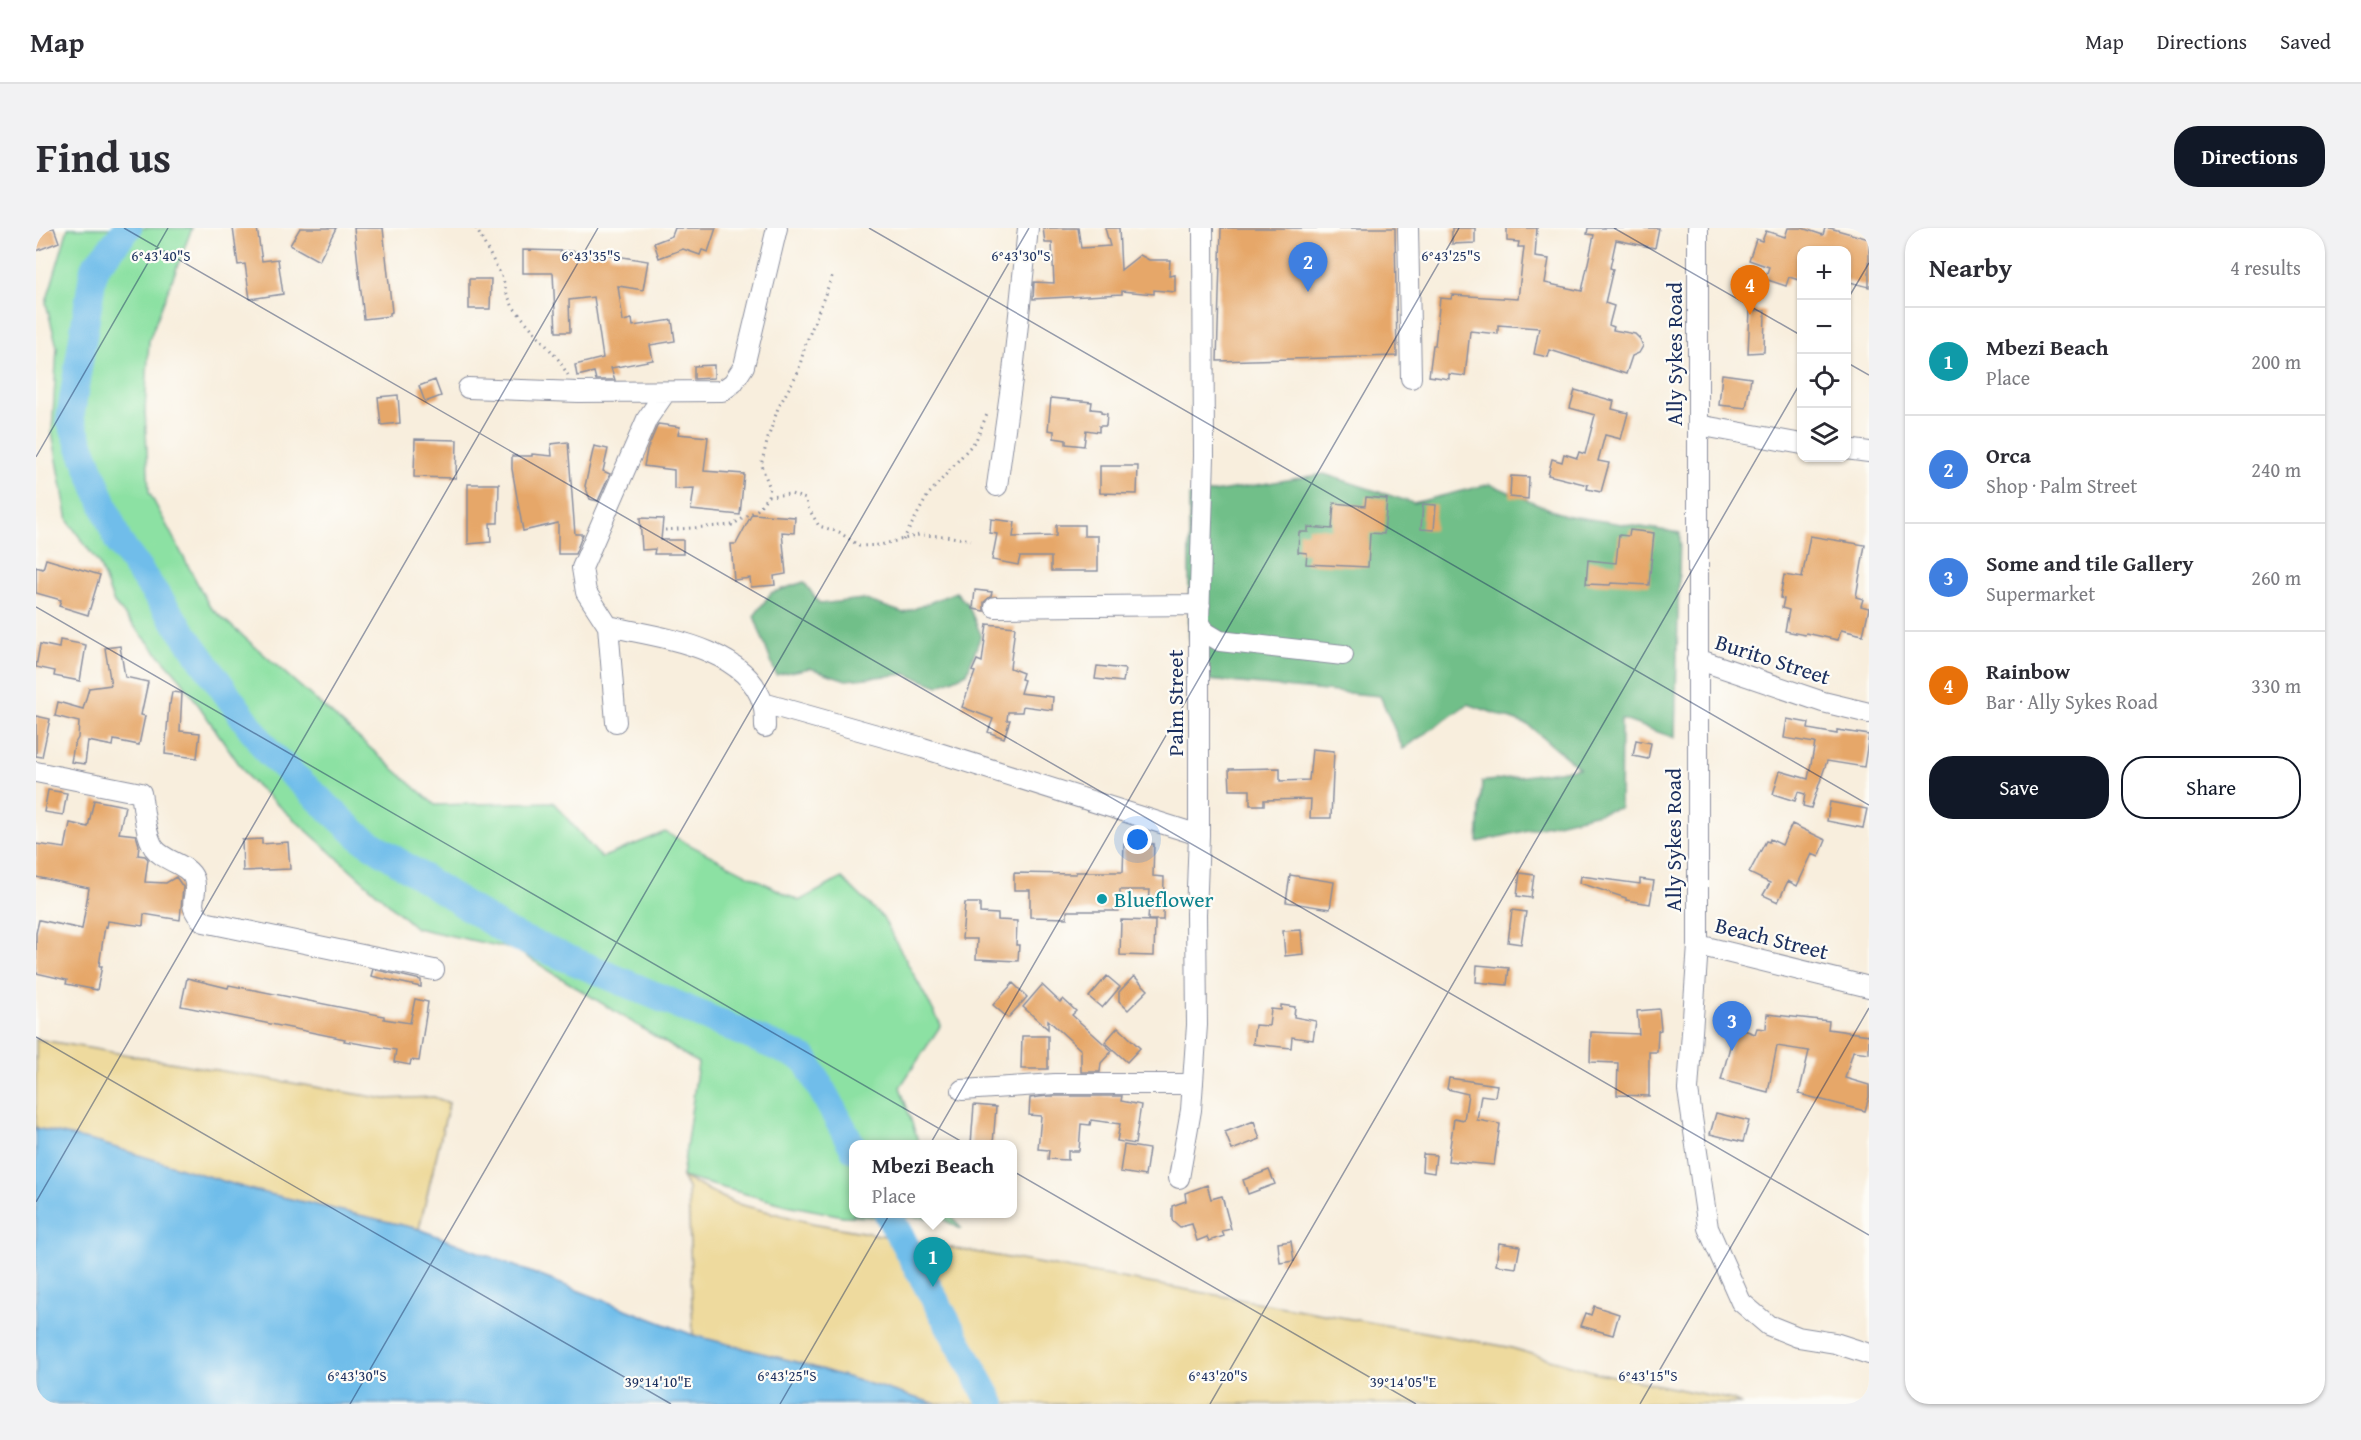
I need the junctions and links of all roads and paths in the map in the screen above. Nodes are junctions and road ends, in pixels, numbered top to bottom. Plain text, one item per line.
1 (476, 228) edge
2 (777, 228) edge
3 (1028, 228) edge
4 (1203, 228) edge
5 (1408, 228) edge
6 (1698, 228) edge
7 (833, 274) dead end
8 (1412, 378) dead end
9 (468, 388) dead end
10 (578, 392) junction
11 (665, 393) junction
12 (988, 412) dead end
13 (1698, 425) junction
14 (1797, 443) edge
15 (1851, 450) edge
16 (1869, 452) edge
17 (997, 486) dead end
18 (768, 496) junction
19 (664, 530) dead end
20 (971, 540) dead end
21 (902, 541) junction
22 (995, 607) dead end
23 (1200, 613) junction
24 (608, 626) junction
25 (1343, 655) dead end
26 (1697, 659) junction
27 (763, 703) junction
28 (1869, 713) edge
29 (616, 722) dead end
30 (765, 727) dead end
31 (36, 772) edge
32 (1199, 835) junction
33 (1698, 945) junction
34 (434, 970) dead end
35 (1869, 987) edge
36 (1193, 1084) junction
37 (962, 1090) dead end
38 (1179, 1178) dead end
39 (1869, 1354) edge

1 - 10 path
2 - 11 street
3 - 17 street
4 - 23 street, Palm Street
5 - 8 street
6 - 13 street, Ally Sykes Road
7 - 18 path
9 - 10 street
10 - 11 street
11 - 24 street
12 - 21 path
13 - 14 street
13 - 26 street, Ally Sykes Road
15 - 16 street
18 - 19 path
18 - 21 path
20 - 21 path
22 - 23 street
23 - 25 street
23 - 32 street, Palm Street
24 - 27 street
24 - 29 street
26 - 28 street, Burito Street
26 - 33 street, Ally Sykes Road
27 - 30 street
27 - 32 street
31 - 34 street
32 - 36 street, Palm Street
33 - 35 street, Beach Street
33 - 39 street, Ally Sykes Road
36 - 37 street
36 - 38 street, Palm Street

